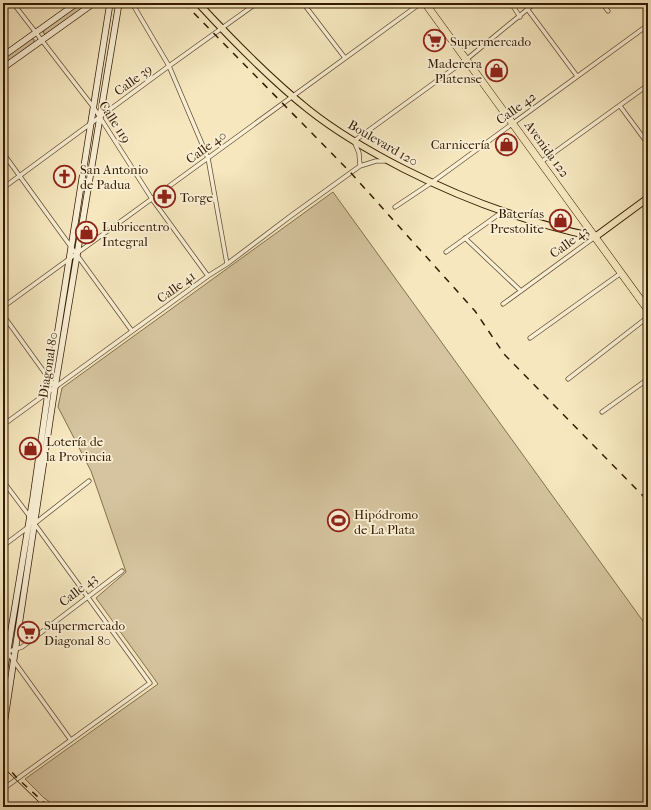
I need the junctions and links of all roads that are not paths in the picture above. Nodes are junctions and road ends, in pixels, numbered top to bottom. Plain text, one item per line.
1 (13, 3) edge
2 (77, 3) edge
3 (94, 3) edge
4 (110, 3) edge
5 (119, 3) edge
6 (132, 3) edge
7 (198, 3) edge
8 (257, 3) edge
9 (303, 3) edge
10 (421, 3) edge
11 (425, 3) edge
12 (511, 3) edge
13 (535, 3) edge
14 (602, 3) edge
15 (528, 10) junction
16 (608, 11) dead end
17 (520, 17) junction
18 (648, 25) edge
19 (222, 29) junction
20 (35, 33) junction
21 (41, 41) junction
22 (3, 56) edge
23 (345, 58) junction
24 (467, 59) junction
25 (169, 66) junction
26 (3, 68) edge
27 (577, 76) junction
28 (648, 85) edge
29 (293, 96) junction
30 (620, 106) junction
31 (94, 108) junction
32 (100, 117) junction
33 (91, 123) junction
34 (512, 123) junction
35 (354, 141) junction
36 (648, 144) edge
37 (3, 153) edge
38 (208, 158) junction
39 (388, 161) junction
40 (541, 162) junction
41 (360, 166) junction
42 (20, 176) junction
43 (431, 182) junction
44 (3, 188) edge
45 (648, 198) edge
46 (152, 199) junction
47 (395, 207) dead end
48 (502, 212) junction
49 (595, 237) junction
50 (466, 238) junction
51 (71, 248) junction
52 (446, 252) dead end
53 (77, 254) junction
54 (70, 259) junction
55 (227, 264) junction
56 (621, 273) junction
57 (208, 276) junction
58 (521, 291) junction
59 (502, 304) dead end
60 (3, 307) edge
61 (648, 310) edge
62 (3, 315) edge
63 (648, 317) edge
64 (132, 331) junction
65 (530, 338) dead end
66 (568, 379) dead end
67 (648, 379) edge
68 (50, 380) junction
69 (55, 387) junction
70 (48, 393) junction
71 (602, 412) dead end
72 (3, 425) edge
73 (3, 481) edge
74 (89, 481) dead end
75 (30, 517) junction
76 (34, 523) junction
77 (28, 528) junction
78 (3, 546) edge
79 (122, 571) dead end
80 (88, 597) junction
81 (3, 646) edge
82 (16, 650) junction
83 (7, 652) junction
84 (14, 661) junction
85 (3, 679) edge
86 (3, 731) edge
87 (70, 739) junction
88 (3, 789) edge

1 - 20 street, Calle 119
2 - 20 main road
3 - 21 main road
4 - 31 main road, Diagonal 80
5 - 32 main road, Diagonal 80
6 - 25 street
7 - 19 main road, Boulevard 120
8 - 19 street, Calle 39
9 - 23 street
10 - 23 street, Calle 40
11 - 24 highway, Avenida 122
12 - 17 street
13 - 15 street
14 - 16 street
15 - 17 street
15 - 27 street
17 - 24 street
18 - 27 street, Calle 42
19 - 25 street, Calle 39
19 - 29 main road, Boulevard 120
20 - 21 street, Calle 119
20 - 22 main road
21 - 26 main road
21 - 31 street, Calle 119
23 - 29 street, Calle 40
24 - 34 highway, Avenida 122
24 - 35 street
25 - 32 street, Calle 39
25 - 38 street
27 - 34 street, Calle 42
28 - 30 street
29 - 35 main road, Boulevard 120
29 - 38 street, Calle 40
30 - 36 street
30 - 40 street
31 - 32 street, Calle 119
31 - 33 main road, Diagonal 80
32 - 33 street, Calle 39
32 - 46 street, Calle 119
32 - 53 main road, Diagonal 80
33 - 42 street, Calle 39
33 - 51 main road, Diagonal 80
34 - 40 highway, Avenida 122
34 - 43 street, Calle 42
35 - 39 main road, Boulevard 120
35 - 41 street
37 - 42 street
38 - 46 street, Calle 40
38 - 55 street
39 - 41 street, Calle 41
39 - 43 main road, Boulevard 120
40 - 49 highway, Avenida 122
41 - 55 street, Calle 41
42 - 44 street, Calle 39
42 - 51 street
43 - 47 street, Calle 42
43 - 48 main road, Boulevard 120
45 - 49 main road, Calle 43
46 - 53 street, Calle 40
46 - 57 street, Calle 119
48 - 49 main road, Boulevard 120
48 - 50 street
49 - 56 highway, Avenida 122
49 - 58 street, Calle 43
50 - 52 street
50 - 58 street
51 - 53 street
51 - 54 main road, Diagonal 80
53 - 54 street, Calle 40
53 - 64 street
53 - 69 main road, Diagonal 80
54 - 60 street, Calle 40
54 - 68 main road, Diagonal 80
55 - 57 street, Calle 41
56 - 61 highway, Avenida 122
56 - 65 street
57 - 64 street, Calle 41
58 - 59 street, Calle 43
62 - 68 street
63 - 66 street
64 - 69 street, Calle 41
67 - 71 street
68 - 69 street
68 - 70 main road, Diagonal 80
69 - 70 street, Calle 41
69 - 76 main road, Diagonal 80
70 - 72 street, Calle 41
70 - 75 main road, Diagonal 80
73 - 75 street
74 - 76 street
75 - 76 street
75 - 77 main road, Diagonal 80
76 - 77 street
76 - 80 street
76 - 82 main road, Diagonal 80
77 - 78 street
77 - 83 main road, Diagonal 80
79 - 80 street, Calle 43
80 - 82 street, Calle 43
80 - 87 street
81 - 83 street
82 - 83 street, Calle 43
82 - 84 main road, Diagonal 80
83 - 84 street
83 - 85 main road, Diagonal 80
84 - 86 main road, Diagonal 80
84 - 87 street
87 - 88 street

